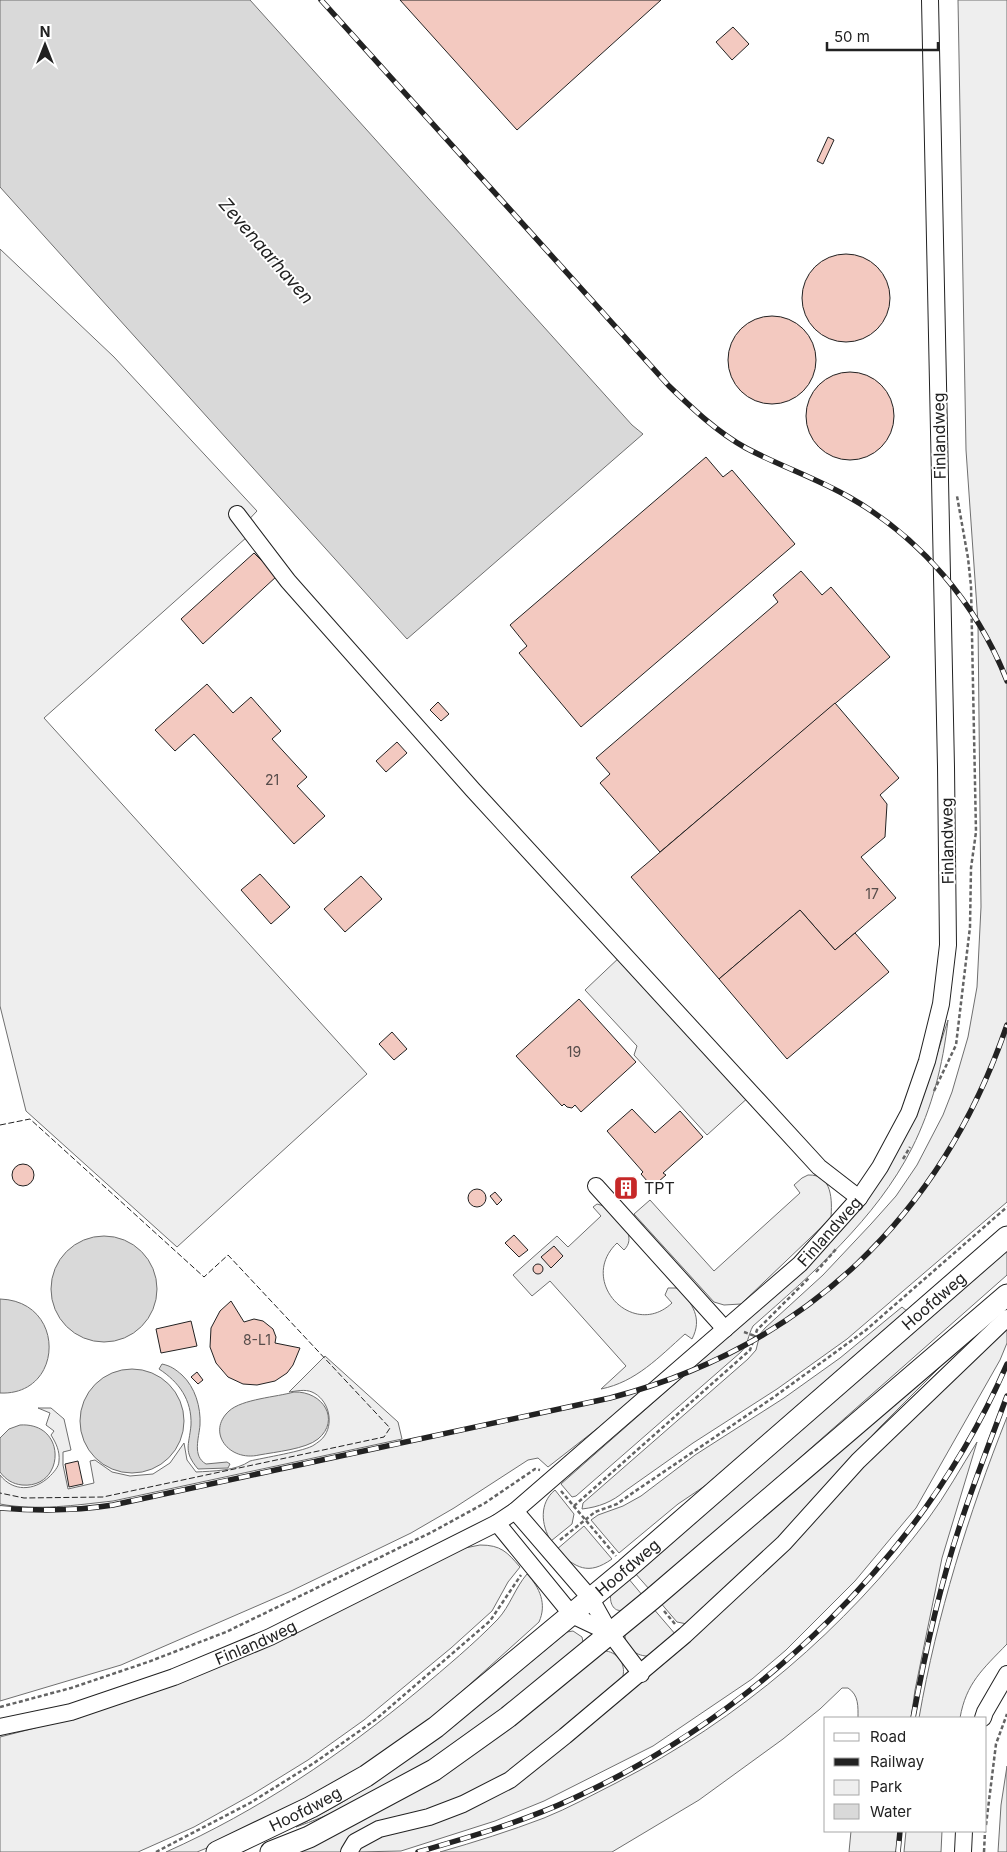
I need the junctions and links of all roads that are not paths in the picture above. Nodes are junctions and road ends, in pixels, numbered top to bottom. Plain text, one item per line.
1 (930, 0) edge
2 (237, 514) dead end
3 (596, 1186) dead end
4 (859, 1198) junction
5 (1007, 1237) edge
6 (1007, 1295) edge
7 (1007, 1318) edge
8 (725, 1329) junction
9 (514, 1511) junction
10 (497, 1523) junction
11 (591, 1599) junction
12 (572, 1615) junction
13 (610, 1633) junction
14 (641, 1674) junction
15 (1007, 1674) edge
16 (984, 1717) edge
17 (0, 1727) edge
18 (964, 1832) edge
19 (217, 1852) edge
20 (271, 1852) edge
21 (349, 1852) edge
22 (963, 1852) edge

1 - 4 street, Finlandweg
2 - 4 street
3 - 8 street
4 - 8 street, Finlandweg
5 - 11 main road, Hoofdweg
6 - 13 main road, Hoofdweg
7 - 14 street
8 - 9 street, Finlandweg
9 - 10 street, Finlandweg
9 - 11 street
10 - 12 street
10 - 17 street, Finlandweg
11 - 12 main road, Hoofdweg
11 - 13 street
12 - 13 street
12 - 19 main road, Hoofdweg
13 - 14 street
13 - 20 main road, Hoofdweg
14 - 21 street
15 - 16 street
18 - 22 street

